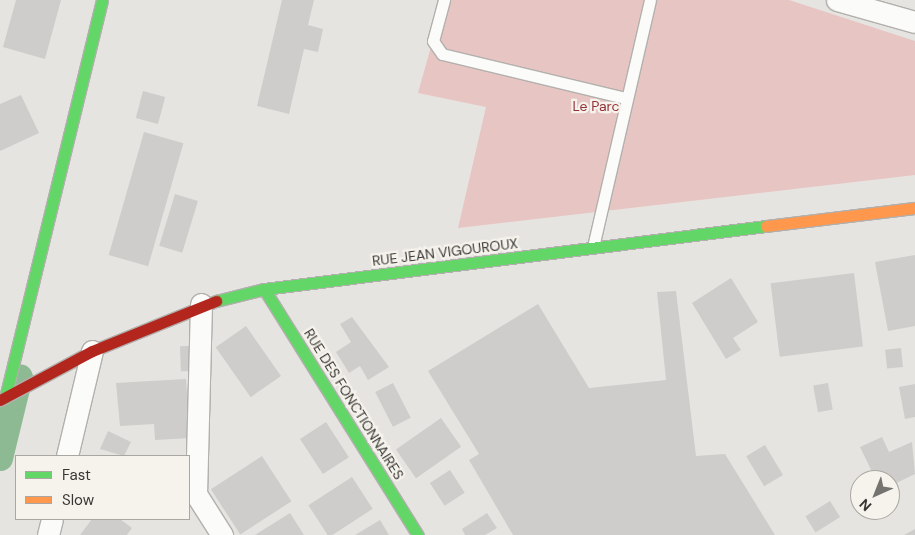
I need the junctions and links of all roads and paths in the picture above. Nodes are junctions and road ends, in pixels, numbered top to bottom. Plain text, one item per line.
1 (102, 0) edge
2 (444, 0) edge
3 (650, 0) edge
4 (837, 0) edge
5 (915, 22) edge
6 (624, 98) junction
7 (915, 208) edge
8 (593, 247) junction
9 (264, 289) junction
10 (202, 304) junction
11 (92, 351) junction
12 (2, 399) edge
13 (67, 455) edge
14 (52, 520) edge
15 (48, 535) edge
16 (222, 535) edge
17 (418, 535) edge

1 - 12 street
2 - 6 lane
3 - 6 lane
4 - 5 street
6 - 8 lane
7 - 8 street, RUE JEAN VIGOUROUX
8 - 9 street, RUE JEAN VIGOUROUX
9 - 10 street, RUE JEAN VIGOUROUX
9 - 17 street, RUE DES FONCTIONNAIRES
10 - 11 street, RUE JEAN VIGOUROUX
10 - 16 street
11 - 12 street, RUE JEAN VIGOUROUX
11 - 13 street
14 - 15 street

